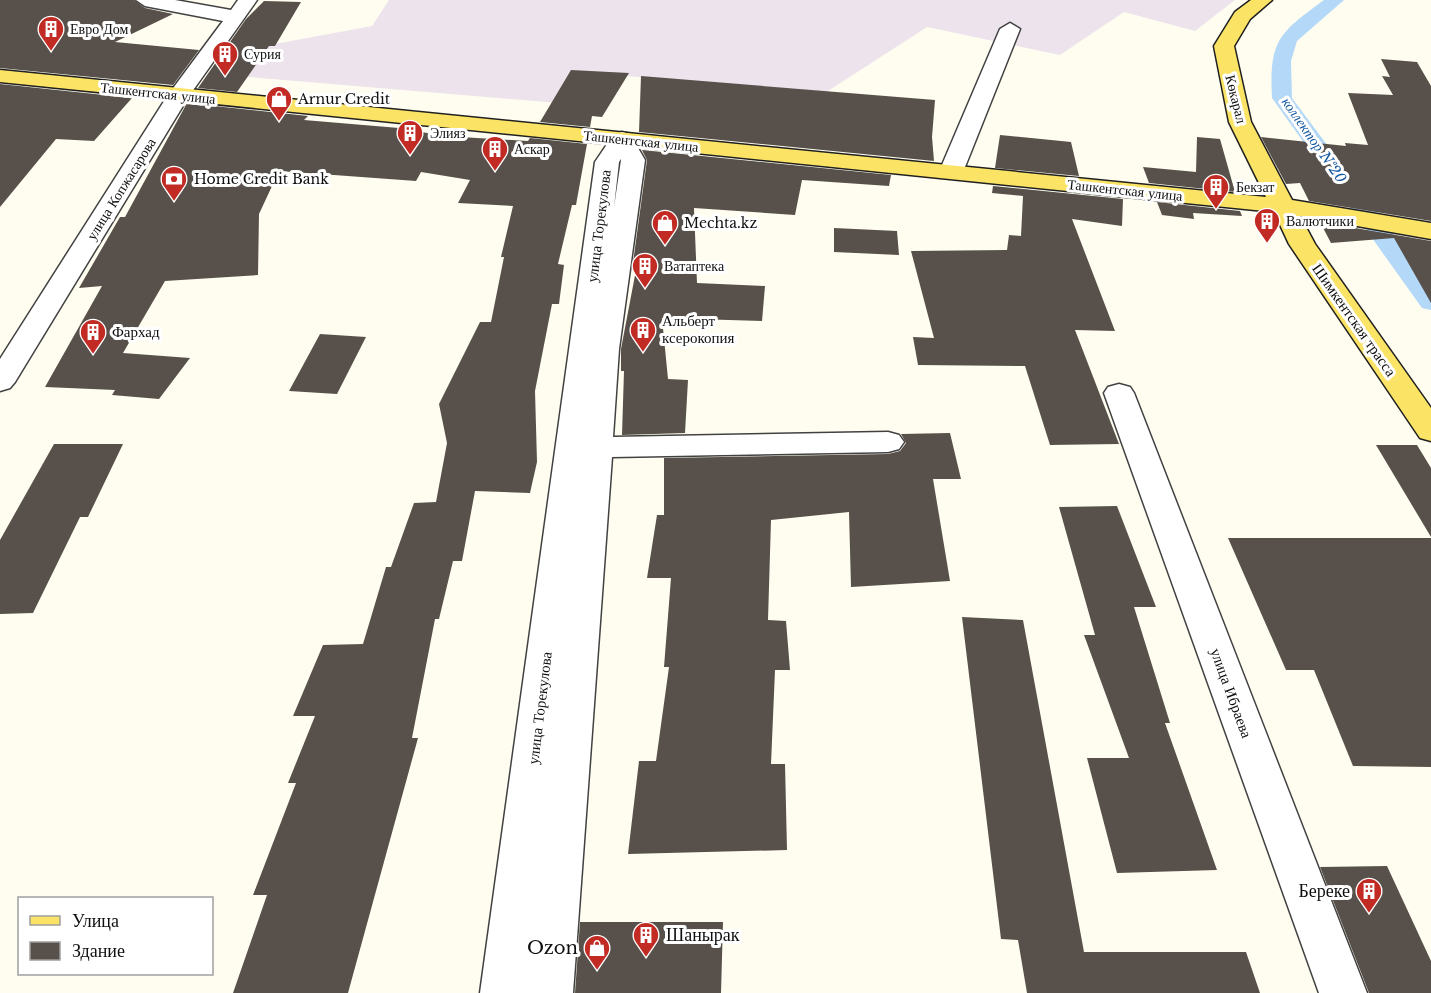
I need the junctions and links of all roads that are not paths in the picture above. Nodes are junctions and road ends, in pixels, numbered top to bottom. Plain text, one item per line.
1 (146, 0) edge
2 (248, 0) edge
3 (1263, 0) edge
4 (235, 17) junction
5 (1010, 29) dead end
6 (0, 76) edge
7 (179, 95) junction
8 (622, 139) junction
9 (951, 172) junction
10 (1283, 206) junction
11 (1431, 231) edge
12 (0, 381) edge
13 (1119, 393) dead end
14 (1431, 431) edge
15 (888, 442) dead end
16 (597, 447) junction
17 (504, 993) edge
18 (549, 993) edge
19 (1343, 993) edge

1 - 4 street
2 - 4 street, улица Копжасарова
3 - 10 main road, Көкарал
4 - 7 street, улица Копжасарова
5 - 9 street
6 - 7 main road, Ташкентская улица
7 - 8 main road, Ташкентская улица
7 - 12 street, улица Копжасарова
8 - 9 main road, Ташкентская улица
8 - 16 street, улица Торекулова
8 - 17 street, улица Торекулова
9 - 10 main road, Ташкентская улица
10 - 11 main road, Ташкентская улица
10 - 14 main road, Шимкентская трасса
13 - 19 street, улица Ибраева
15 - 16 street
16 - 18 street, улица Торекулова

